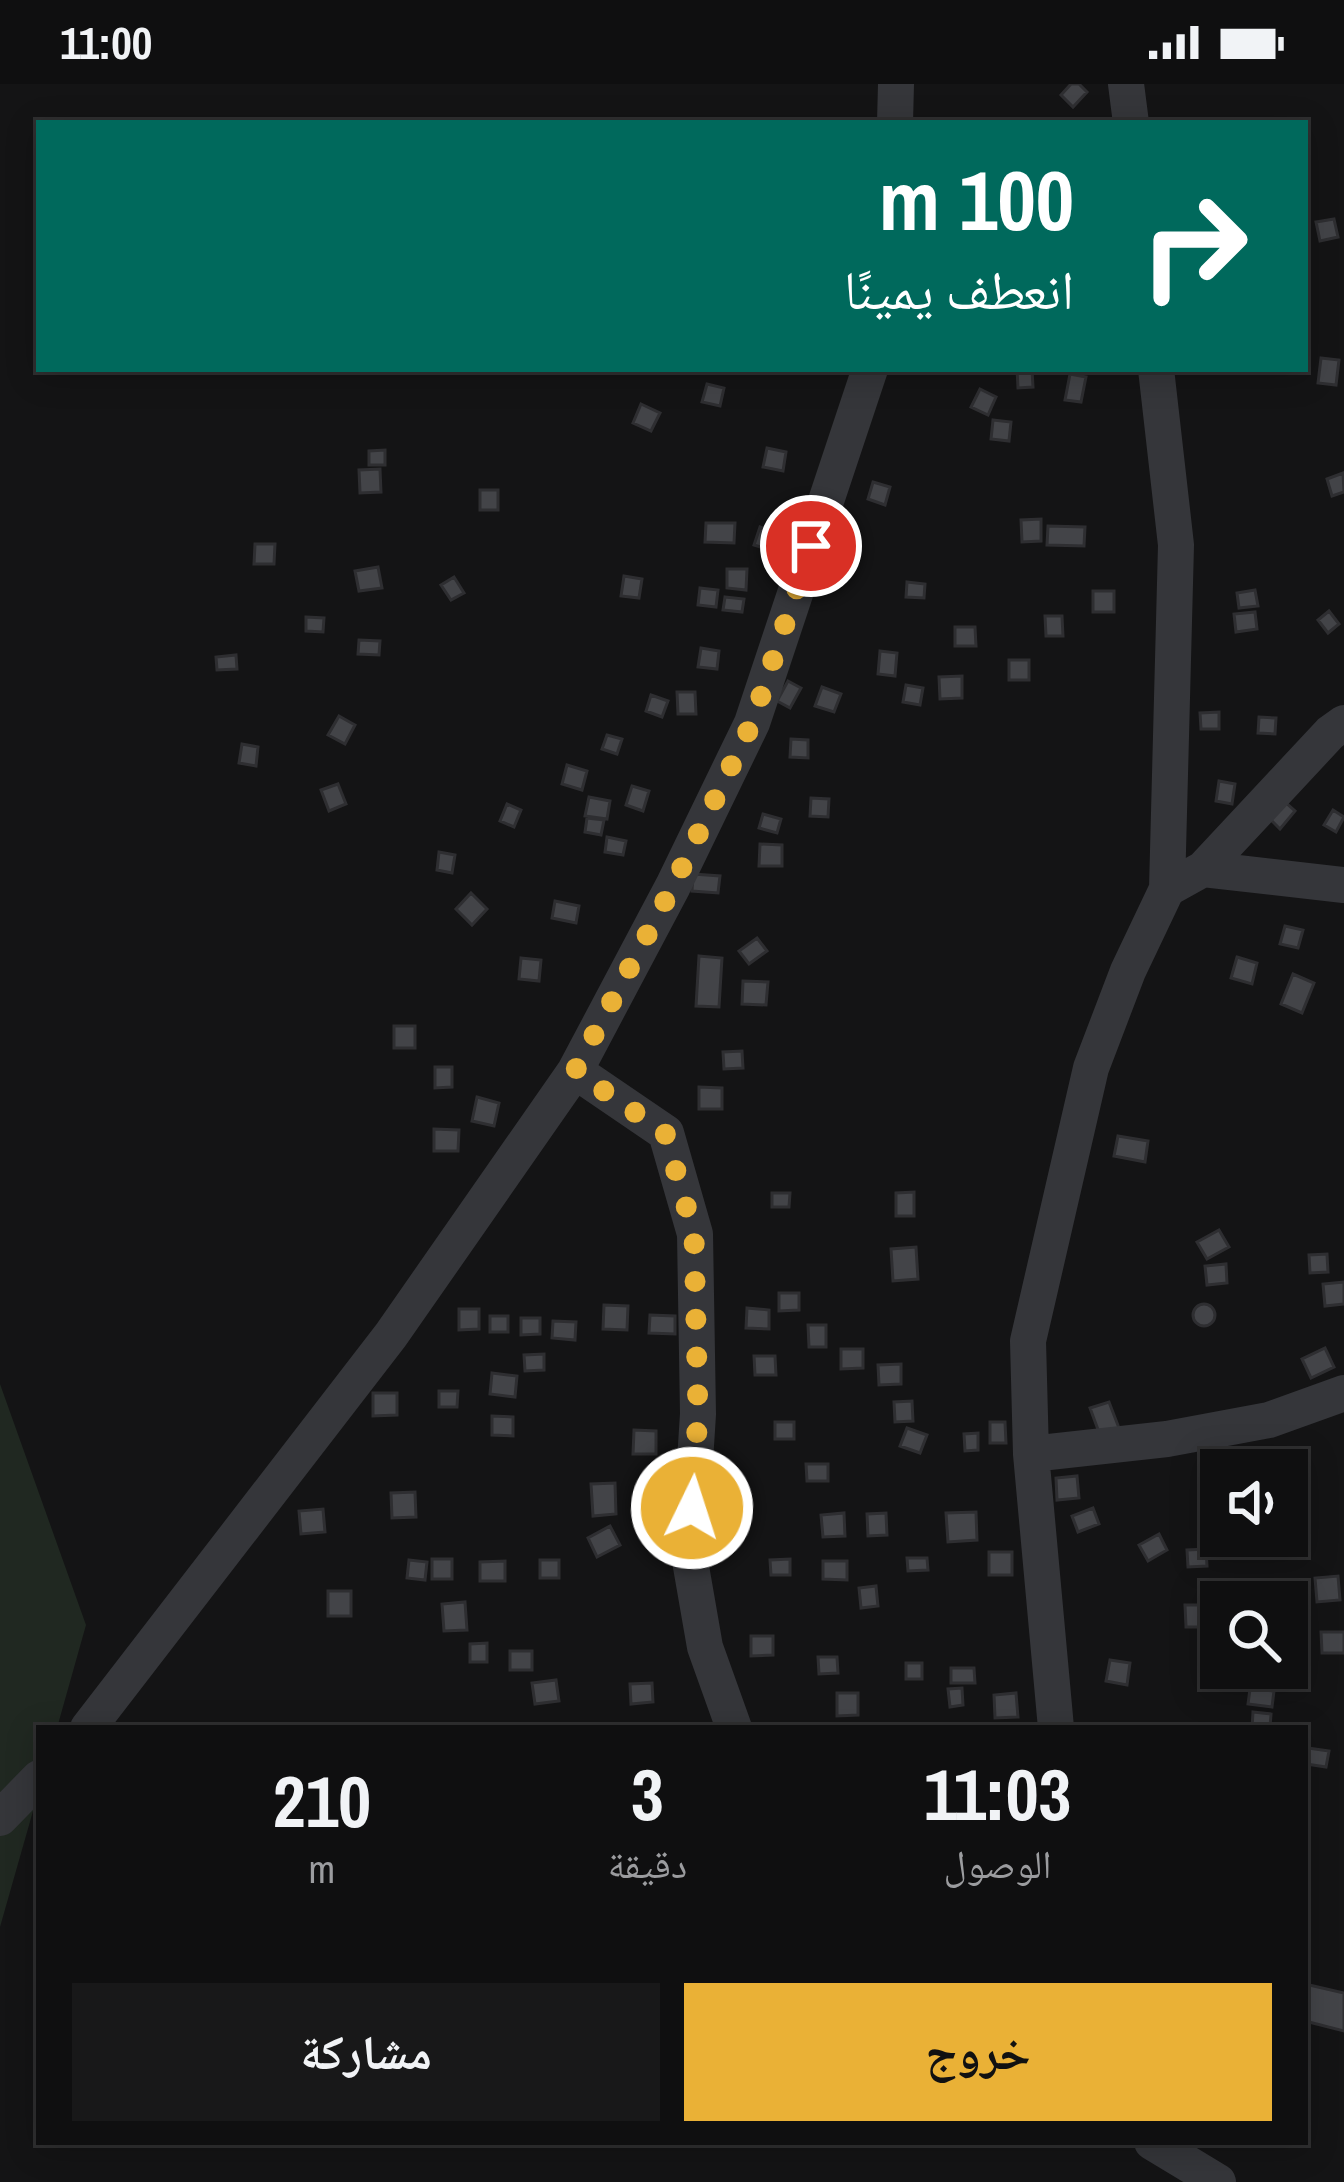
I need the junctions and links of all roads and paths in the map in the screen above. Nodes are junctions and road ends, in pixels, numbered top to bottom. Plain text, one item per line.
1 (896, 84) edge
2 (1126, 84) edge
3 (896, 120) edge
4 (1131, 120) edge
5 (869, 372) edge
6 (1156, 372) edge
7 (1344, 723) edge
8 (1203, 869) junction
9 (1344, 885) edge
10 (1167, 889) junction
11 (575, 1071) junction
12 (1344, 1393) edge
13 (1031, 1454) junction
14 (90, 1725) edge
15 (733, 1725) edge
16 (1056, 1725) edge
17 (36, 1781) edge
18 (0, 1818) edge
19 (1157, 2145) edge
20 (1218, 2182) edge

1 - 3 street
2 - 4 street
5 - 11 street
6 - 10 street
7 - 8 street
8 - 9 street
8 - 10 street
10 - 13 street
11 - 14 street
11 - 15 street
12 - 13 street
13 - 16 street
17 - 18 street
19 - 20 street

